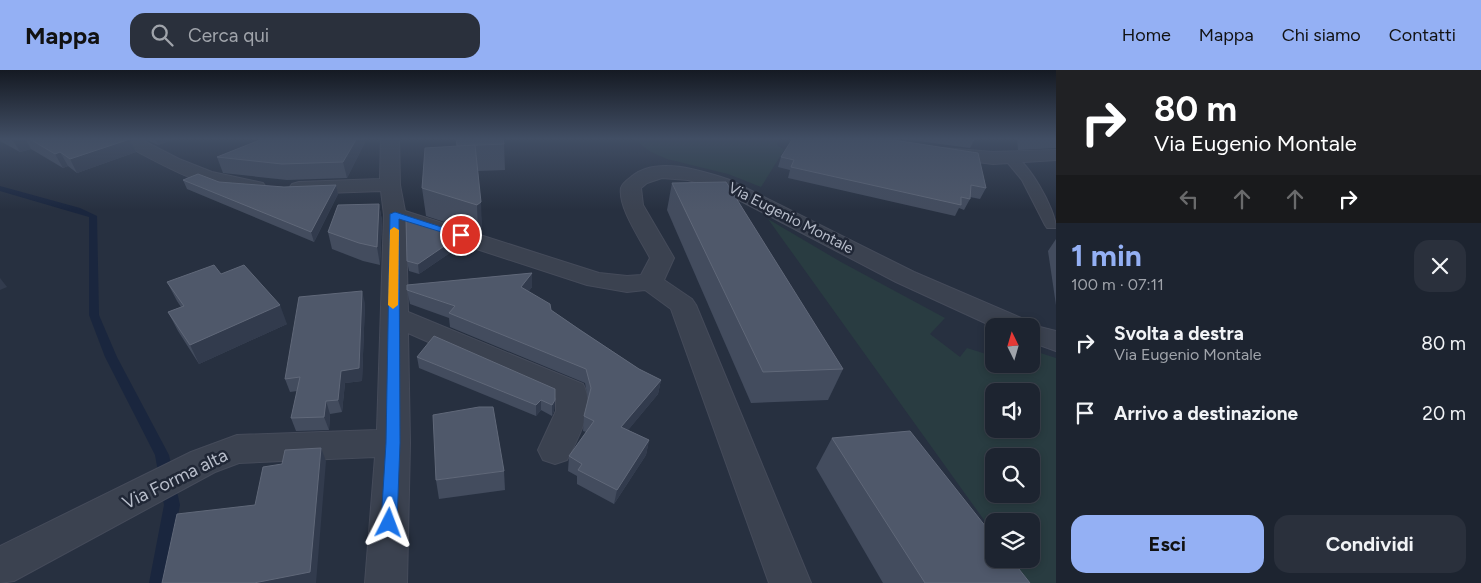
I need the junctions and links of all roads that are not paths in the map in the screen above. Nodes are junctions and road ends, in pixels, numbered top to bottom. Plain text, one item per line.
1 (175, 162) edge
2 (390, 162) edge
3 (1014, 162) edge
4 (390, 185) junction
5 (395, 214) junction
6 (1052, 225) dead end
7 (650, 282) junction
8 (393, 316) junction
9 (998, 318) edge
10 (1040, 335) edge
11 (1056, 341) edge
12 (393, 443) junction
13 (555, 450) dead end
14 (0, 567) edge
15 (386, 583) edge
16 (790, 583) edge

1 - 4 street
2 - 4 street
3 - 6 lane
4 - 5 street
5 - 7 street
5 - 8 street
7 - 9 street, Via Eugenio Montale
7 - 16 street
8 - 12 street
8 - 13 street
10 - 11 street
12 - 14 street, Via Forma alta
12 - 15 street

